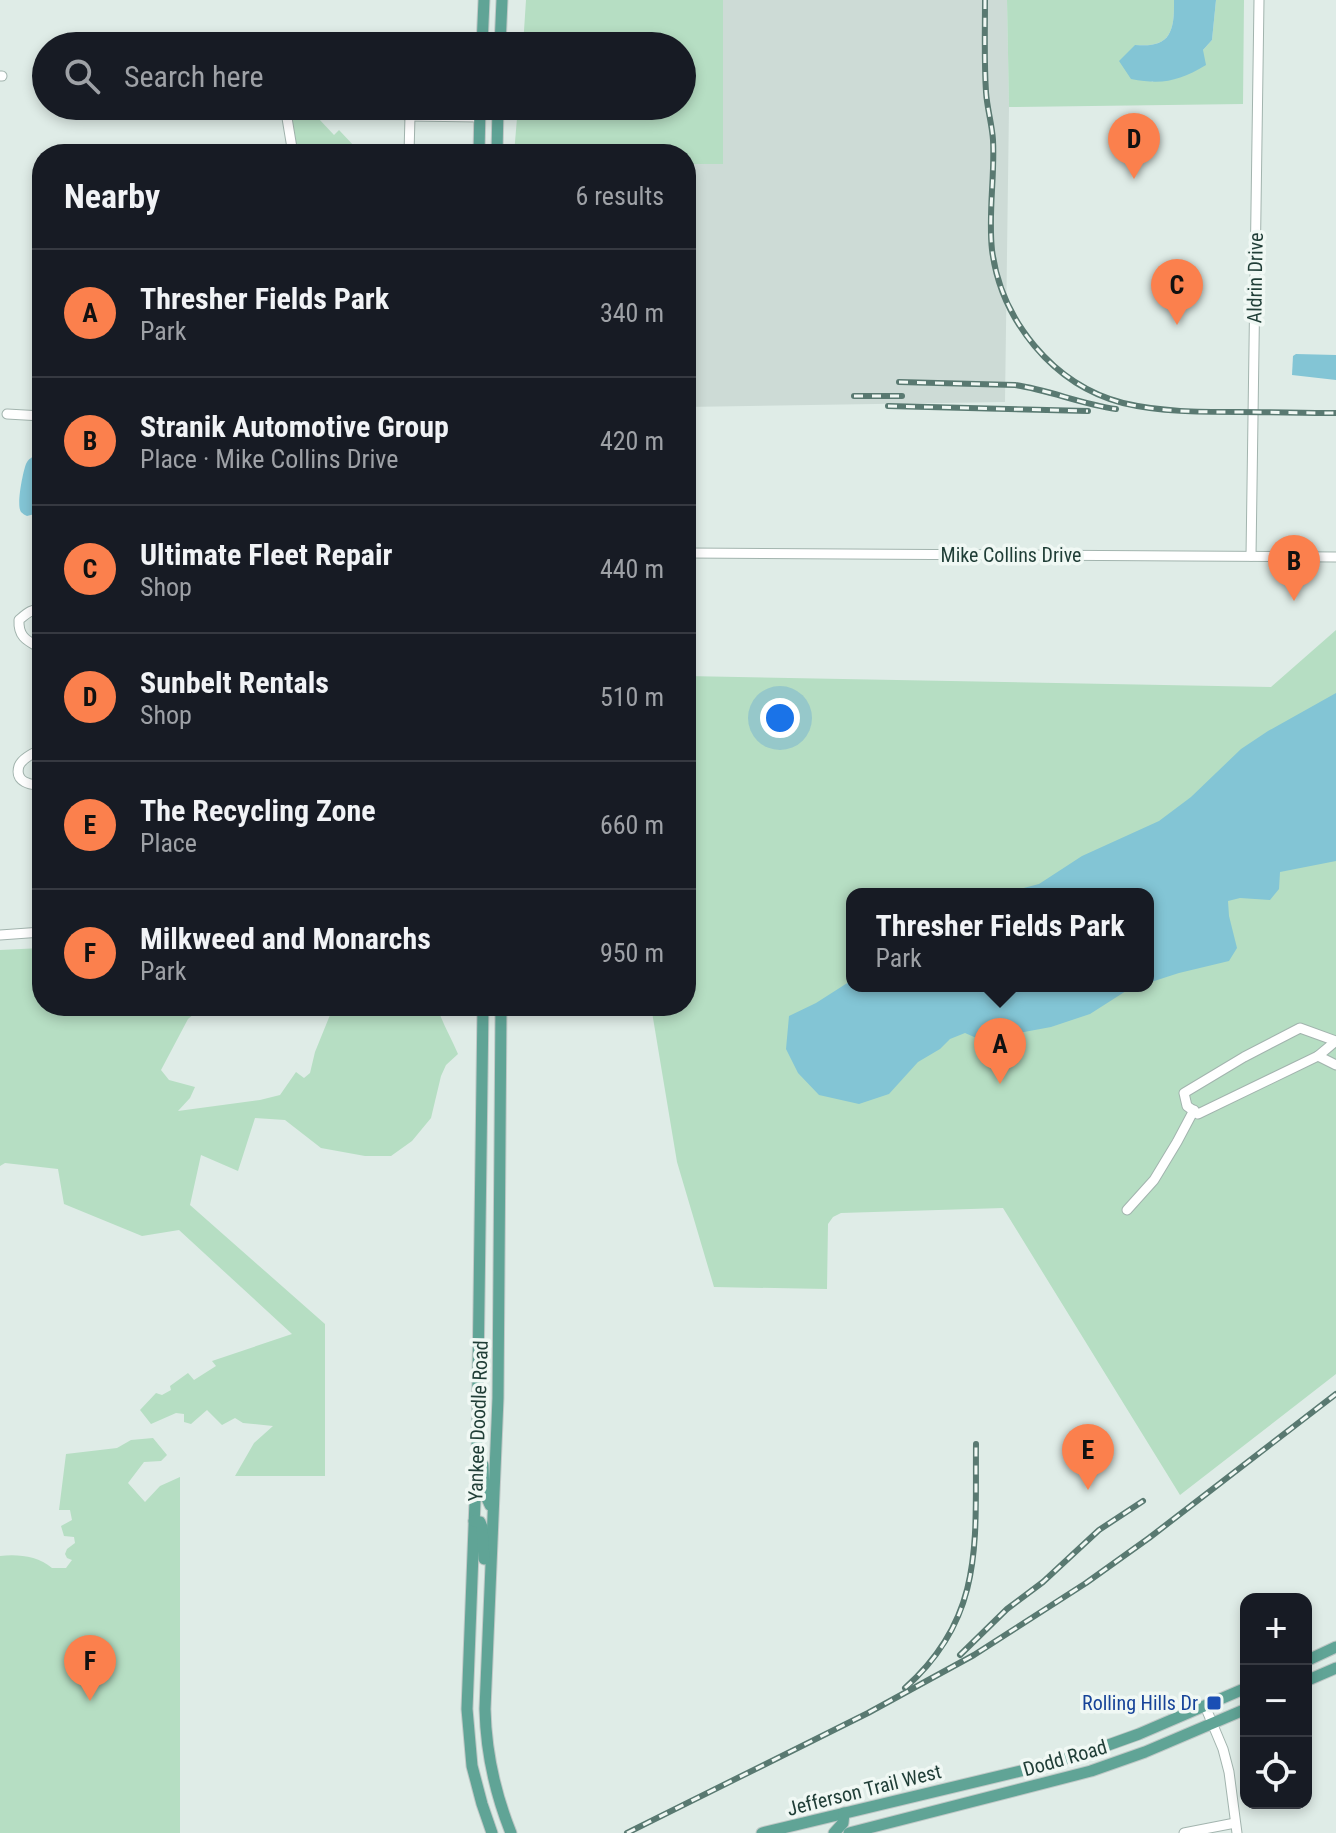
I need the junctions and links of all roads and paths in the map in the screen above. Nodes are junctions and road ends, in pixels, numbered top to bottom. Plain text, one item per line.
1 (484, 0) edge
2 (502, 0) edge
3 (1259, 0) edge
4 (483, 32) edge
5 (501, 32) edge
6 (287, 120) edge
7 (410, 120) edge
8 (479, 120) edge
9 (498, 120) edge
10 (291, 144) edge
11 (409, 144) edge
12 (479, 144) edge
13 (497, 144) edge
14 (7, 414) dead end
15 (32, 415) edge
16 (696, 553) edge
17 (1251, 556) junction
18 (1336, 557) edge
19 (32, 611) edge
20 (32, 643) edge
21 (32, 755) edge
22 (32, 786) edge
23 (32, 933) edge
24 (0, 935) edge
25 (483, 1016) edge
26 (501, 1016) edge
27 (1336, 1041) edge
28 (1318, 1056) junction
29 (1336, 1065) edge
30 (1194, 1110) junction
31 (1127, 1210) dead end
32 (479, 1348) junction
33 (493, 1505) junction
34 (474, 1521) junction
35 (1336, 1647) edge
36 (1312, 1658) edge
37 (1336, 1668) edge
38 (1312, 1678) edge
39 (485, 1683) junction
40 (1240, 1691) edge
41 (1205, 1706) junction
42 (1240, 1712) edge
43 (1212, 1724) junction
44 (975, 1781) joint
45 (844, 1813) junction
46 (888, 1823) joint
47 (1236, 1828) edge
48 (492, 1833) edge
49 (511, 1833) edge
50 (762, 1833) edge
51 (834, 1833) edge
52 (849, 1833) edge
53 (1184, 1833) edge

1 - 4 main road
2 - 5 main road
3 - 17 street, Aldrin Drive
6 - 10 street
7 - 11 street
8 - 12 main road
9 - 13 main road
14 - 15 street
16 - 17 street, Mike Collins Drive
17 - 18 street, Mike Collins Drive
19 - 20 street
21 - 22 street
23 - 24 street
25 - 32 main road, Yankee Doodle Road
26 - 33 main road, Yankee Doodle Road
27 - 28 street
27 - 30 street
28 - 29 street
28 - 30 street
30 - 31 street
32 - 33 main road
32 - 34 main road, Yankee Doodle Road
33 - 39 main road, Yankee Doodle Road
34 - 39 main road
34 - 48 main road, Yankee Doodle Road
35 - 36 main road
37 - 38 main road
39 - 49 main road, Yankee Doodle Road
40 - 41 main road, Dodd Road
41 - 43 street
41 - 44 main road, Dodd Road
42 - 43 main road, Dodd Road
43 - 46 main road, Dodd Road
43 - 47 street
44 - 45 main road, Jefferson Trail West
45 - 50 main road, Jefferson Trail West
45 - 51 main road
46 - 52 main road, Jefferson Trail West
47 - 53 street

